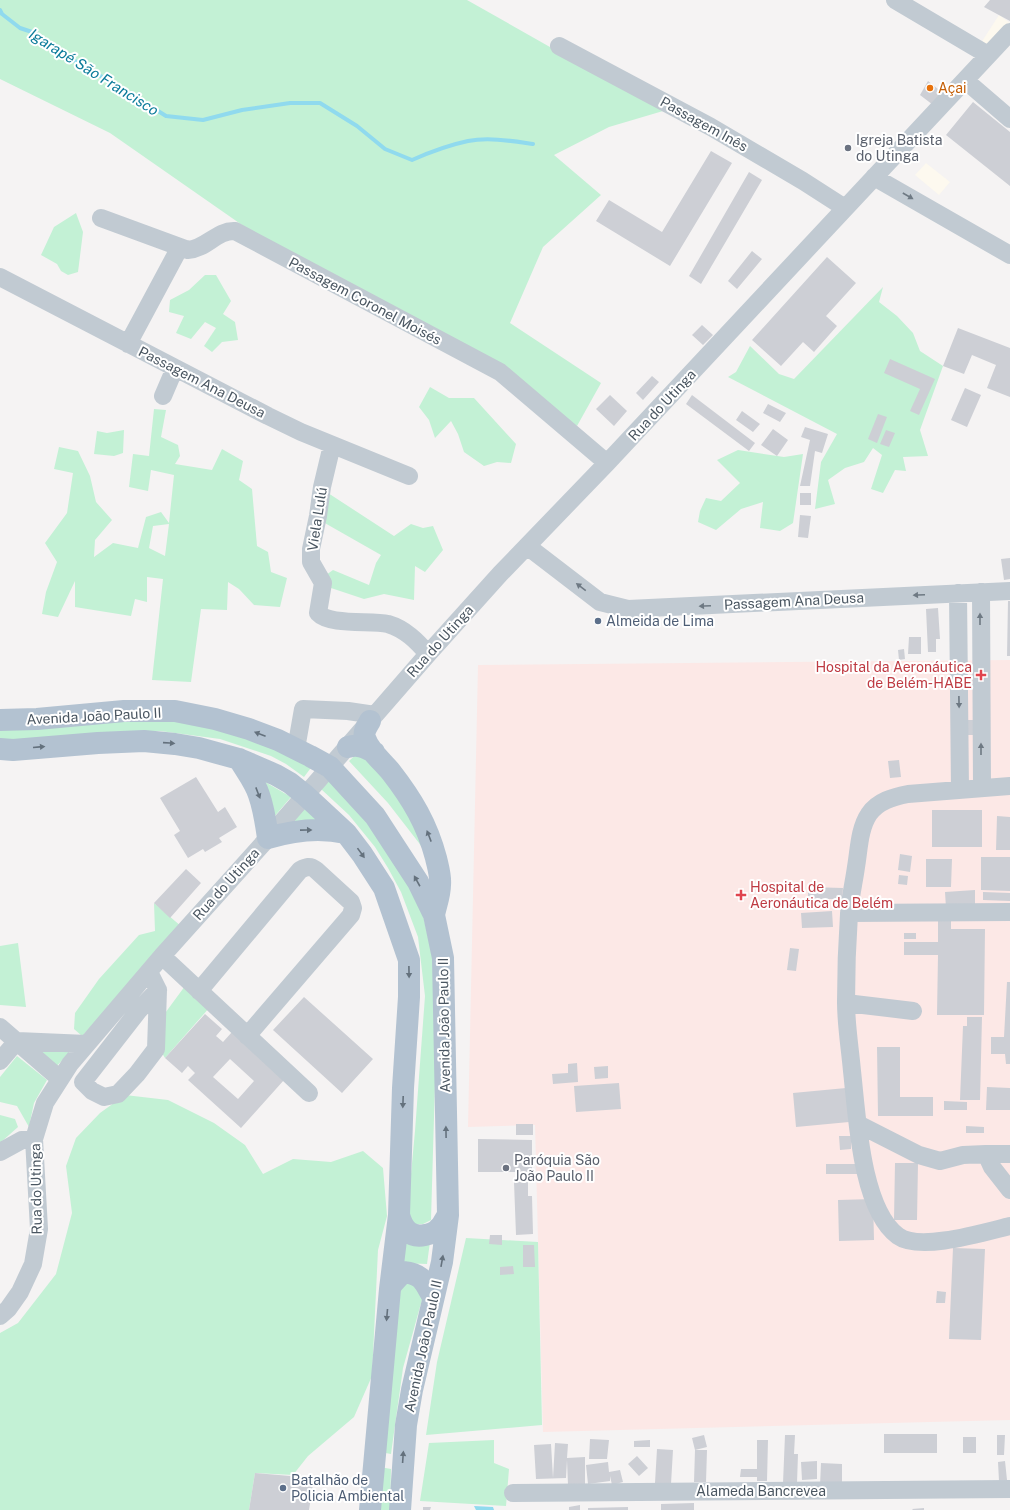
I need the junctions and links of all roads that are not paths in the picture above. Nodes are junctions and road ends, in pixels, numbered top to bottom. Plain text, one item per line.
1 (895, 0) edge
2 (1010, 32) edge
3 (559, 46) dead end
4 (988, 55) junction
5 (966, 81) junction
6 (1010, 119) edge
7 (874, 177) junction
8 (845, 208) junction
9 (101, 218) dead end
10 (180, 248) junction
11 (1010, 255) edge
12 (0, 277) edge
13 (128, 344) junction
14 (175, 368) junction
15 (163, 396) dead end
16 (332, 445) junction
17 (607, 463) junction
18 (409, 476) dead end
19 (526, 546) junction
20 (1010, 591) edge
21 (980, 592) junction
22 (958, 593) junction
23 (980, 639) junction
24 (959, 641) junction
25 (428, 654) junction
26 (373, 718) junction
27 (0, 720) edge
28 (348, 747) junction
29 (0, 749) edge
30 (296, 749) junction
31 (374, 752) junction
32 (239, 759) junction
33 (330, 767) junction
34 (1010, 786) edge
35 (982, 788) junction
36 (960, 790) junction
37 (305, 795) junction
38 (346, 833) junction
39 (268, 838) junction
40 (1010, 912) edge
41 (849, 913) junction
42 (434, 915) junction
43 (162, 956) junction
44 (149, 972) junction
45 (158, 990) junction
46 (199, 991) junction
47 (846, 1003) junction
48 (913, 1011) dead end
49 (0, 1027) edge
50 (247, 1036) junction
51 (17, 1041) junction
52 (87, 1044) junction
53 (0, 1061) edge
54 (60, 1079) junction
55 (310, 1093) dead end
56 (858, 1124) junction
57 (34, 1139) junction
58 (0, 1152) edge
59 (986, 1154) junction
60 (1010, 1154) edge
61 (1010, 1190) edge
62 (399, 1215) junction
63 (448, 1215) junction
64 (1010, 1226) edge
65 (390, 1289) junction
66 (434, 1297) junction
67 (0, 1316) edge
68 (1010, 1489) edge
69 (513, 1493) dead end
70 (370, 1510) edge
71 (400, 1510) edge

1 - 4 street
2 - 4 street, Rua do Utinga
3 - 8 street, Passagem Inês
4 - 5 street, Rua do Utinga
5 - 6 street
5 - 7 street, Rua do Utinga
7 - 8 street, Rua do Utinga
7 -> 11 street
8 - 17 street, Rua do Utinga
9 - 10 street, Passagem Coronel Moisés
10 - 13 street
10 - 17 street, Passagem Coronel Moisés
12 - 13 street, Passagem Ana Deusa
13 - 14 street, Passagem Ana Deusa
14 - 15 street
14 - 16 street, Passagem Ana Deusa
16 - 18 street, Passagem Ana Deusa
16 - 25 street, Viela Lulú
17 - 19 street, Rua do Utinga
22 -> 19 street, Passagem Ana Deusa
19 - 25 street, Rua do Utinga
20 - 21 street, Passagem Ana Deusa
21 - 22 street, Passagem Ana Deusa
23 -> 21 street
22 - 24 street
23 - 24 street
35 -> 23 street
24 -> 36 street
25 - 26 street, Rua do Utinga
26 - 28 street, Rua do Utinga
26 - 30 street
26 - 31 main road
30 -> 27 main road, Avenida João Paulo II
28 - 31 main road
28 - 33 street, Rua do Utinga
29 -> 32 main road, Avenida João Paulo II
30 - 33 main road, Avenida João Paulo II
42 -> 31 main road
32 - 37 main road, Avenida João Paulo II
32 -> 39 main road
33 - 37 street, Rua do Utinga
42 -> 33 main road, Avenida João Paulo II
34 - 35 street
35 - 36 street
36 - 41 street
37 - 38 main road, Avenida João Paulo II
37 - 39 street, Rua do Utinga
39 -> 38 main road
38 -> 62 main road, Avenida João Paulo II
39 - 43 street, Rua do Utinga
40 - 41 street
41 - 47 street
63 -> 42 main road, Avenida João Paulo II
43 - 44 street, Rua do Utinga
43 - 46 street
44 - 45 street
44 - 52 street, Rua do Utinga
45 - 45 street
46 - 50 street
46 - 50 street
47 - 48 street
47 - 56 street
49 - 51 street
50 - 55 street
51 - 52 street
51 - 53 street
51 - 54 street
52 - 54 street, Rua do Utinga
54 - 57 street, Rua do Utinga
56 - 59 street
56 - 64 street
57 - 58 street
57 - 67 street, Rua do Utinga
59 - 60 street
59 - 61 street
62 - 63 main road
62 - 65 main road, Avenida João Paulo II
66 -> 63 main road, Avenida João Paulo II
65 - 66 main road
65 -> 70 main road, Avenida João Paulo II
71 -> 66 main road, Avenida João Paulo II
68 - 69 street, Alameda Bancrevea

